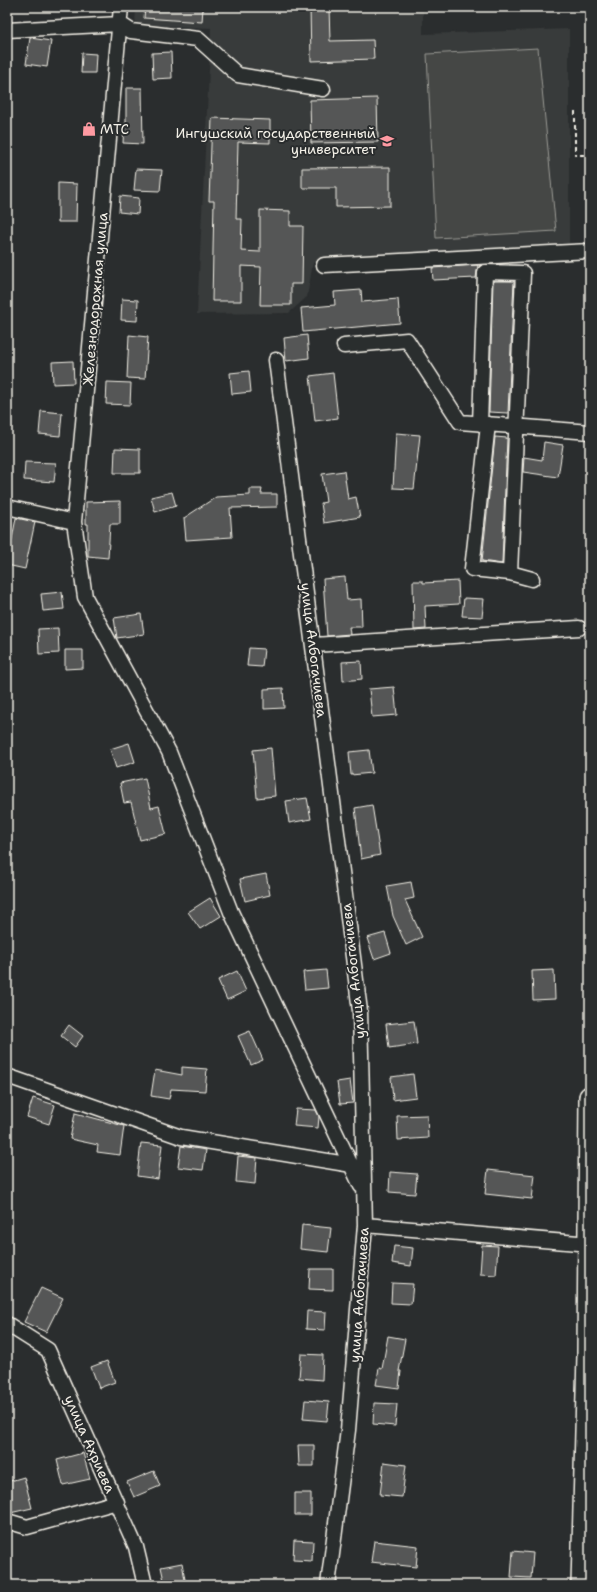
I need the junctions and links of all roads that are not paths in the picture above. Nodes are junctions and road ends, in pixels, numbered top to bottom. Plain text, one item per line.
1 (121, 7) edge
2 (120, 24) junction
3 (7, 30) edge
4 (323, 89) dead end
5 (590, 251) edge
6 (324, 265) dead end
7 (344, 346) dead end
8 (276, 360) dead end
9 (484, 424) junction
10 (518, 427) junction
11 (590, 432) edge
12 (7, 508) edge
13 (74, 522) junction
14 (510, 573) junction
15 (532, 579) dead end
16 (579, 628) dead end
17 (314, 645) junction
18 (7, 1076) edge
19 (590, 1097) edge
20 (352, 1165) junction
21 (364, 1194) junction
22 (365, 1225) junction
23 (589, 1244) edge
24 (7, 1324) edge
25 (117, 1502) junction
26 (7, 1521) edge
27 (145, 1585) edge
28 (328, 1585) edge
29 (582, 1585) edge

1 - 2 street, Железнодорожная улица
2 - 3 street
2 - 4 street
2 - 13 street, Железнодорожная улица
5 - 6 street
7 - 9 street
8 - 17 street, улица Албогачиева
9 - 10 street
9 - 10 street
9 - 14 street
10 - 11 street
10 - 14 street
12 - 13 street
13 - 20 street, Железнодорожная улица
14 - 15 street
16 - 17 street
17 - 21 street, улица Албогачиева
18 - 20 street
19 - 23 highway
20 - 21 street, Железнодорожная улица
21 - 22 street, улица Албогачиева
22 - 23 street
22 - 28 street, улица Албогачиева
23 - 29 highway
24 - 25 street, улица Ахриева
25 - 26 street
25 - 27 street, улица Ахриева

